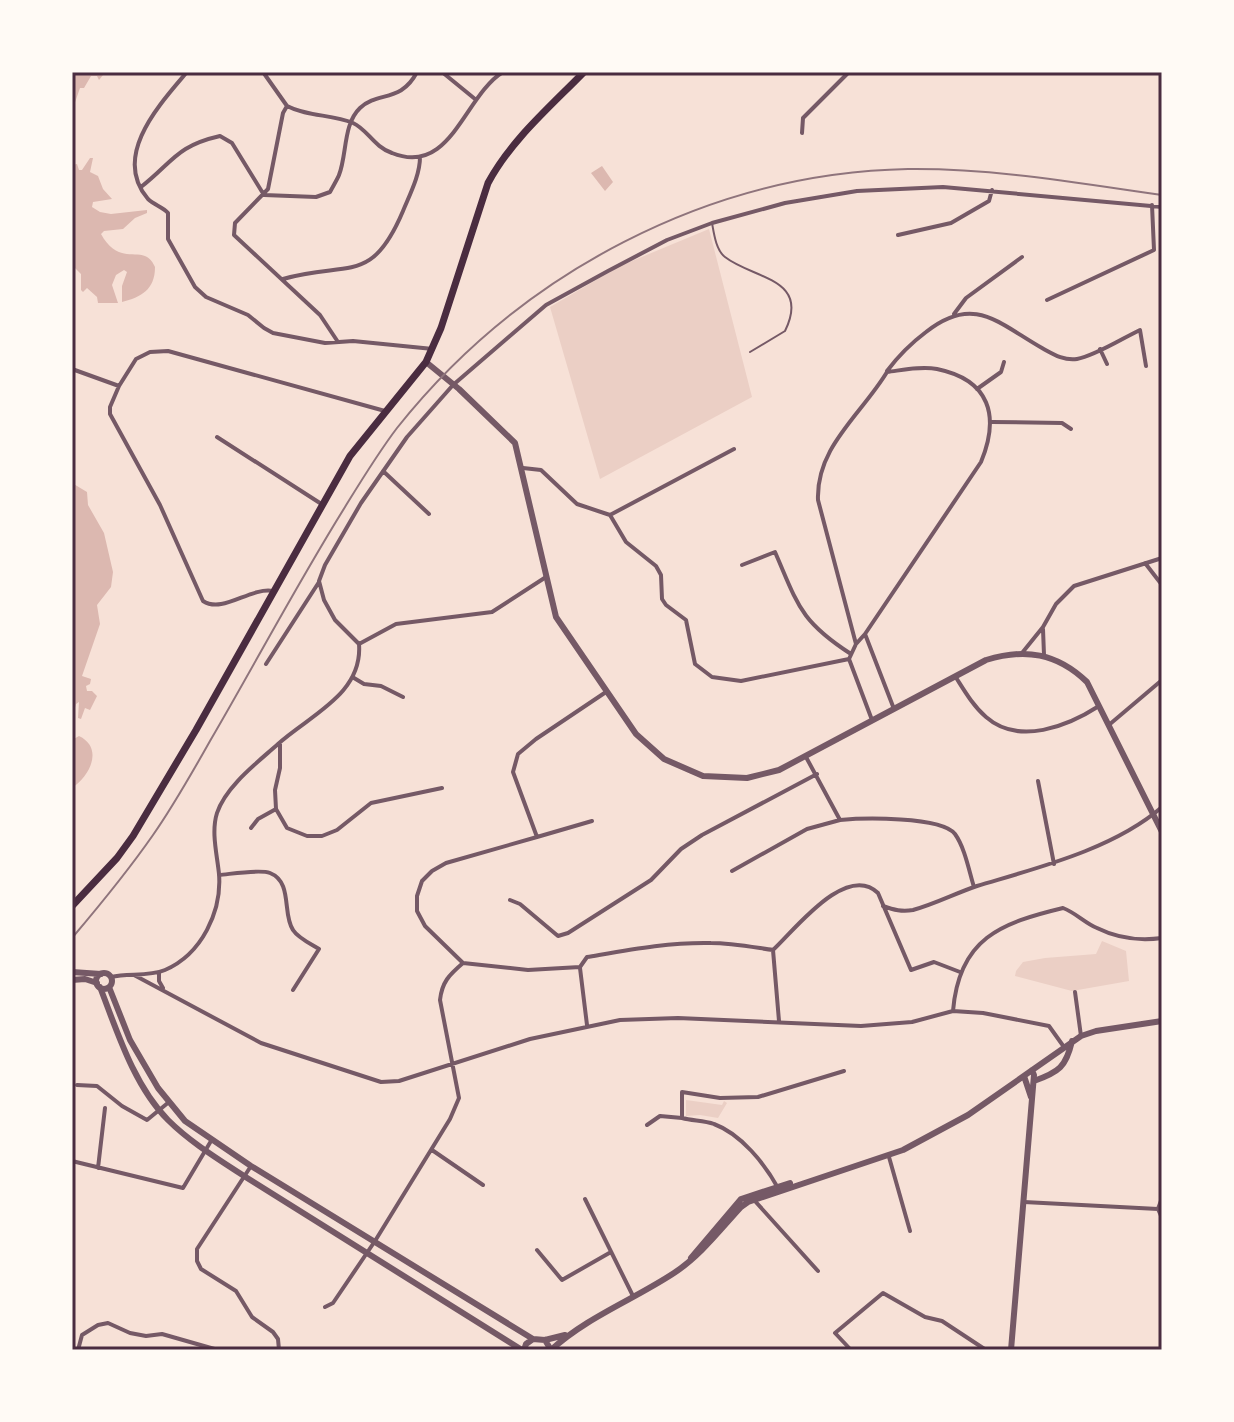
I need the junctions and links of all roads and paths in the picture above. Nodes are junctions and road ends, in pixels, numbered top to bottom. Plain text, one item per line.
1 (187, 72) edge
2 (263, 72) edge
3 (417, 72) edge
4 (442, 72) edge
5 (503, 72) edge
6 (584, 72) edge
7 (849, 72) edge
8 (475, 99) junction
9 (287, 106) junction
10 (352, 122) junction
11 (802, 133) dead end
12 (420, 157) junction
13 (141, 187) junction
14 (992, 190) junction
15 (264, 195) junction
16 (1152, 205) junction
17 (1162, 207) edge
18 (712, 223) junction
19 (898, 235) dead end
20 (1022, 257) dead end
21 (283, 279) junction
22 (1047, 300) dead end
23 (954, 314) junction
24 (338, 342) junction
25 (433, 349) junction
26 (1100, 349) junction
27 (750, 352) dead end
28 (1004, 362) dead end
29 (430, 364) junction
30 (1107, 364) dead end
31 (1146, 366) dead end
32 (72, 369) edge
33 (887, 372) junction
34 (451, 383) junction
35 (119, 386) junction
36 (977, 389) junction
37 (385, 411) junction
38 (992, 422) junction
39 (1071, 429) dead end
40 (217, 437) dead end
41 (734, 449) dead end
42 (523, 468) junction
43 (383, 471) junction
44 (323, 505) junction
45 (429, 514) dead end
46 (610, 515) junction
47 (1162, 558) edge
48 (1145, 563) junction
49 (742, 565) dead end
50 (546, 577) junction
51 (319, 581) junction
52 (1162, 585) edge
53 (275, 591) junction
54 (1043, 627) junction
55 (865, 634) junction
56 (359, 644) junction
57 (856, 644) junction
58 (1022, 653) junction
59 (1044, 655) junction
60 (850, 656) junction
61 (266, 664) dead end
62 (955, 676) junction
63 (354, 678) junction
64 (1162, 680) edge
65 (606, 692) junction
66 (403, 697) dead end
67 (1100, 705) junction
68 (894, 709) junction
69 (872, 720) junction
70 (1110, 724) junction
71 (280, 742) junction
72 (806, 757) junction
73 (817, 774) junction
74 (1038, 781) dead end
75 (442, 788) dead end
76 (1162, 807) edge
77 (276, 809) junction
78 (1154, 814) junction
79 (840, 820) junction
80 (592, 821) dead end
81 (251, 828) dead end
82 (1162, 832) edge
83 (537, 837) junction
84 (1054, 864) junction
85 (732, 871) dead end
86 (219, 875) junction
87 (974, 887) junction
88 (510, 900) dead end
89 (72, 906) edge
90 (883, 906) junction
91 (1162, 938) edge
92 (773, 950) junction
93 (463, 963) junction
94 (580, 967) junction
95 (72, 972) edge
96 (159, 972) junction
97 (960, 972) junction
98 (101, 974) junction
99 (134, 975) junction
100 (111, 977) junction
101 (72, 980) edge
102 (98, 985) junction
103 (109, 987) junction
104 (164, 990) junction
105 (293, 990) dead end
106 (1075, 992) dead end
107 (953, 1011) junction
108 (779, 1021) junction
109 (1162, 1021) edge
110 (587, 1025) junction
111 (1081, 1036) junction
112 (1072, 1041) junction
113 (1064, 1047) junction
114 (454, 1063) junction
115 (1032, 1070) junction
116 (844, 1071) dead end
117 (1024, 1076) junction
118 (1034, 1081) junction
119 (77, 1085) dead end
120 (1032, 1101) junction
121 (169, 1102) junction
122 (105, 1108) dead end
123 (160, 1110) junction
124 (682, 1118) junction
125 (647, 1125) dead end
126 (211, 1141) junction
127 (204, 1150) junction
128 (432, 1150) junction
129 (889, 1157) junction
130 (72, 1161) edge
131 (251, 1166) junction
132 (98, 1168) junction
133 (244, 1176) junction
134 (483, 1185) dead end
135 (778, 1188) junction
136 (1162, 1198) edge
137 (585, 1199) dead end
138 (754, 1200) junction
139 (1023, 1202) junction
140 (1158, 1209) junction
141 (1162, 1218) edge
142 (910, 1231) dead end
143 (375, 1241) junction
144 (537, 1250) dead end
145 (368, 1252) junction
146 (611, 1252) junction
147 (686, 1264) junction
148 (818, 1271) dead end
149 (633, 1296) junction
150 (325, 1307) dead end
151 (569, 1334) junction
152 (533, 1339) junction
153 (545, 1340) junction
154 (78, 1350) edge
155 (218, 1350) edge
156 (279, 1350) edge
157 (523, 1350) edge
158 (551, 1350) edge
159 (851, 1350) edge
160 (986, 1350) edge
161 (1011, 1350) edge

1 - 13 street
2 - 9 street
3 - 10 street
4 - 8 street
5 - 8 street
6 - 25 main road
7 - 11 street
8 - 12 street
9 - 10 street
9 - 15 street
10 - 12 street
10 - 15 street
12 - 21 street
13 - 15 street
13 - 24 street
14 - 16 street
14 - 18 street
14 - 19 street
15 - 21 street
16 - 17 street
16 - 22 street
18 - 27 lane
18 - 34 street
20 - 23 street
21 - 24 street
23 - 26 street
23 - 33 street
24 - 25 street
25 - 29 main road
26 - 30 street
26 - 31 street
28 - 36 street
29 - 34 street
29 - 37 main road
32 - 35 street
33 - 36 street
33 - 57 street
34 - 42 street
34 - 43 street
35 - 37 street
35 - 53 street
36 - 38 street
37 - 44 main road
38 - 39 street
38 - 55 street
40 - 44 street
41 - 46 street
42 - 46 street
42 - 50 street
43 - 45 street
43 - 51 street
44 - 53 main road
46 - 60 street
47 - 48 street
48 - 52 street
48 - 54 street
49 - 60 street
50 - 56 street
50 - 65 street
51 - 56 street
51 - 61 street
53 - 89 main road
54 - 58 street
54 - 59 street
55 - 57 street
55 - 68 street
56 - 63 street
57 - 60 street
58 - 59 street
58 - 62 street
59 - 67 street
60 - 69 street
62 - 67 street
62 - 68 street
63 - 66 street
63 - 71 street
64 - 70 street
65 - 72 street
65 - 83 street
67 - 70 street
68 - 69 street
69 - 72 street
70 - 78 street
71 - 77 street
71 - 86 street
72 - 73 street
73 - 79 street
73 - 88 street
74 - 84 street
75 - 77 street
76 - 78 street
77 - 81 street
78 - 82 street
78 - 84 street
79 - 85 street
79 - 87 street
80 - 83 street
83 - 93 street
84 - 87 street
86 - 96 street
86 - 105 street
87 - 90 street
90 - 92 street
90 - 97 street
91 - 97 street
92 - 94 street
92 - 108 street
93 - 94 street
93 - 114 street
94 - 110 street
95 - 98 street
96 - 99 street
96 - 104 street
97 - 107 street
98 - 100 street
98 - 102 street
99 - 100 street
99 - 104 street
100 - 103 street
101 - 102 street
102 - 103 street
102 - 123 street
103 - 121 street
104 - 114 street
106 - 111 street
107 - 108 street
107 - 113 street
108 - 110 street
109 - 111 street
110 - 114 street
111 - 112 street
112 - 113 street
112 - 118 street
113 - 115 street
114 - 128 street
115 - 117 street
115 - 118 street
116 - 124 street
117 - 120 street
117 - 129 street
118 - 120 street
119 - 123 street
120 - 139 street
121 - 123 street
121 - 126 street
122 - 132 street
123 - 127 street
124 - 125 street
124 - 135 street
126 - 127 street
126 - 131 street
127 - 132 street
127 - 133 street
128 - 134 street
128 - 143 street
129 - 135 street
129 - 142 street
130 - 132 street
131 - 133 street
131 - 143 street
133 - 145 street
133 - 156 street
135 - 138 street
135 - 147 street
136 - 140 street
137 - 146 street
138 - 147 street
138 - 148 street
139 - 140 street
139 - 161 street
140 - 141 street
143 - 145 street
143 - 152 street
144 - 146 street
145 - 150 street
145 - 157 street
146 - 149 street
147 - 149 street
149 - 151 street
151 - 153 street
151 - 158 street
152 - 153 street
152 - 157 street
153 - 158 street
154 - 155 street
159 - 160 street

